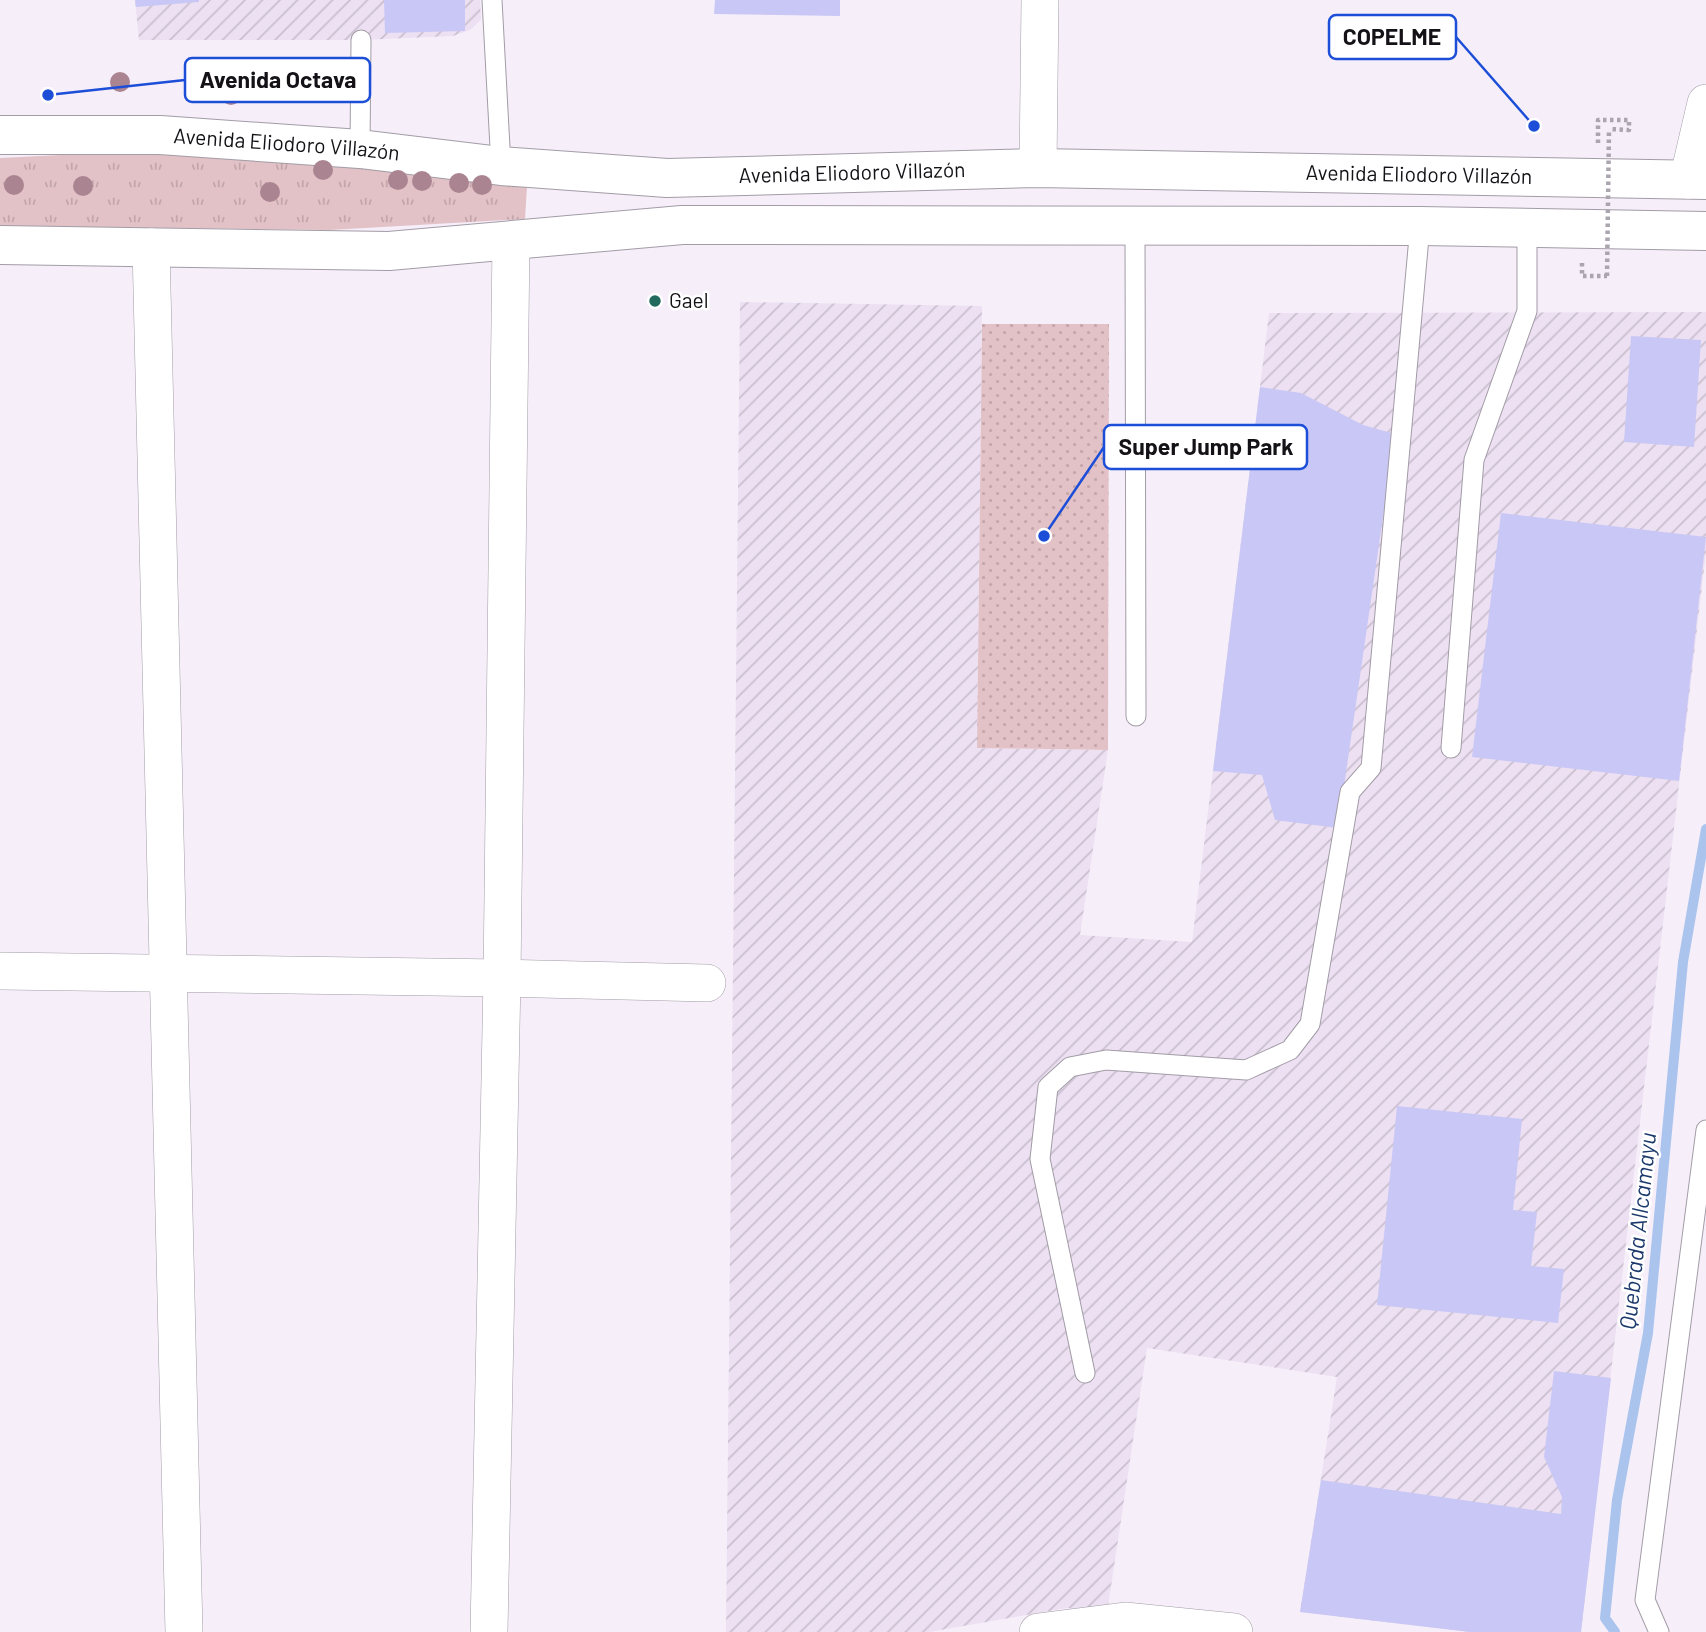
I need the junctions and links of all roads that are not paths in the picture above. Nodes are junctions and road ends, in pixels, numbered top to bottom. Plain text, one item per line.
1 (492, 0) edge
2 (1040, 0) edge
3 (361, 40) dead end
4 (1706, 103) edge
5 (0, 135) edge
6 (360, 149) junction
7 (502, 166) junction
8 (1038, 168) junction
9 (1697, 180) edge
10 (1135, 225) junction
11 (1420, 226) junction
12 (1527, 230) junction
13 (1706, 232) edge
14 (511, 242) junction
15 (0, 245) edge
16 (151, 247) junction
17 (1136, 716) dead end
18 (1451, 748) dead end
19 (0, 971) edge
20 (167, 974) junction
21 (502, 978) junction
22 (707, 983) dead end
23 (1706, 1130) edge
24 (1085, 1373) dead end
25 (184, 1632) edge
26 (489, 1632) edge
27 (1038, 1632) edge
28 (1234, 1632) edge
29 (1659, 1632) edge

1 - 7 lane
2 - 8 street
3 - 6 lane
4 - 9 street
5 - 6 highway, Avenida Eliodoro Villazón
6 - 7 highway, Avenida Eliodoro Villazón
7 - 8 highway, Avenida Eliodoro Villazón
8 - 9 highway, Avenida Eliodoro Villazón
10 - 11 highway
10 - 14 highway
10 - 17 lane
11 - 12 highway
11 - 24 lane
12 - 13 highway
12 - 18 lane
14 - 16 highway
14 - 21 street
15 - 16 highway
16 - 20 street
19 - 20 street
20 - 21 street
20 - 25 street
21 - 22 street
21 - 26 street
23 - 29 lane
27 - 28 street

